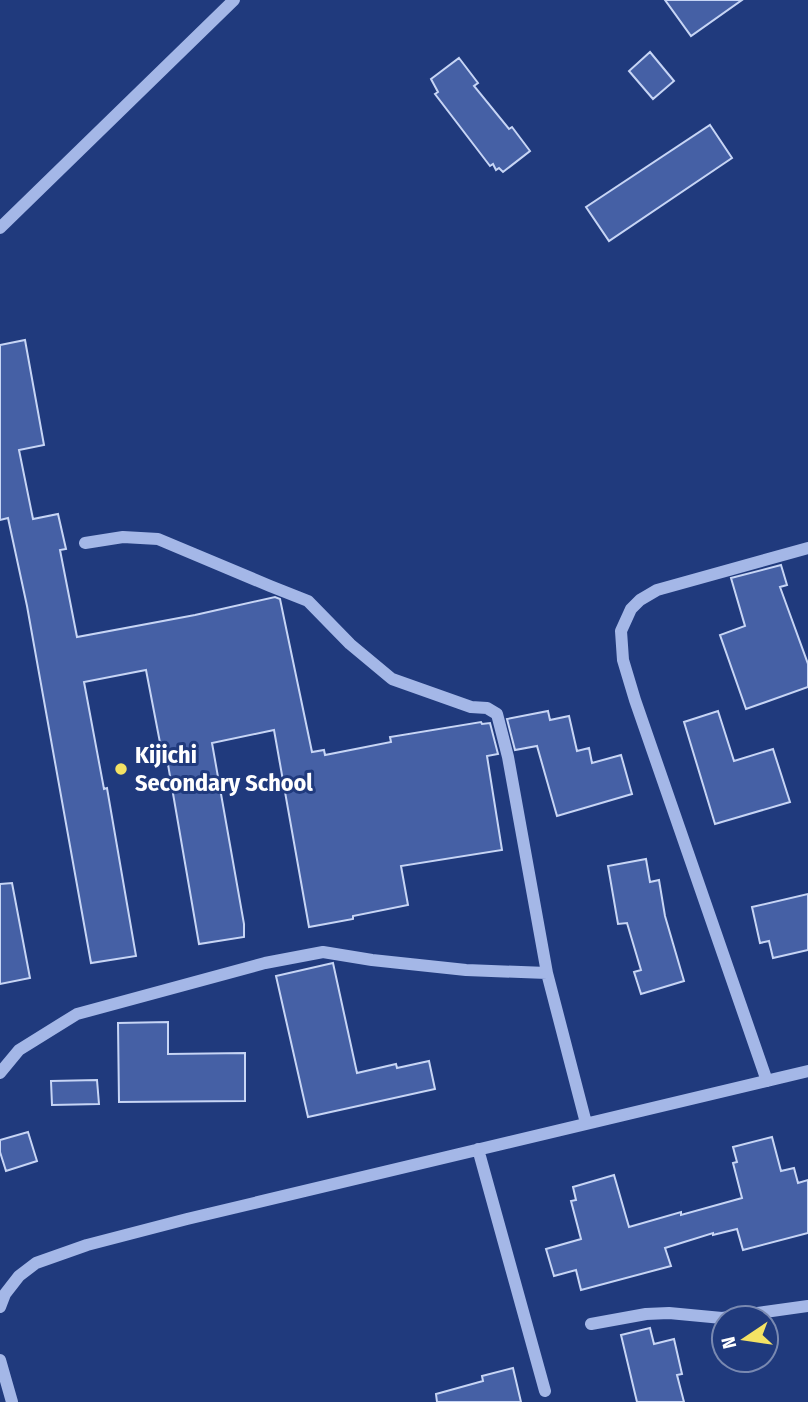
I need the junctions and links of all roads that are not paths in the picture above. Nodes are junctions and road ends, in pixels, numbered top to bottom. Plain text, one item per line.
1 (234, 0) edge
2 (0, 228) edge
3 (85, 543) dead end
4 (808, 548) edge
5 (547, 973) junction
6 (808, 1071) edge
7 (0, 1073) edge
8 (766, 1081) junction
9 (586, 1123) junction
10 (478, 1149) junction
11 (808, 1306) edge
12 (0, 1307) edge
13 (591, 1324) dead end
14 (0, 1360) edge
15 (545, 1391) dead end
16 (12, 1402) edge

1 - 2 street
3 - 5 street
4 - 8 street
5 - 7 street
5 - 9 street
6 - 8 street
8 - 9 street
9 - 10 street
10 - 12 street
10 - 15 street
11 - 13 street
14 - 16 street

